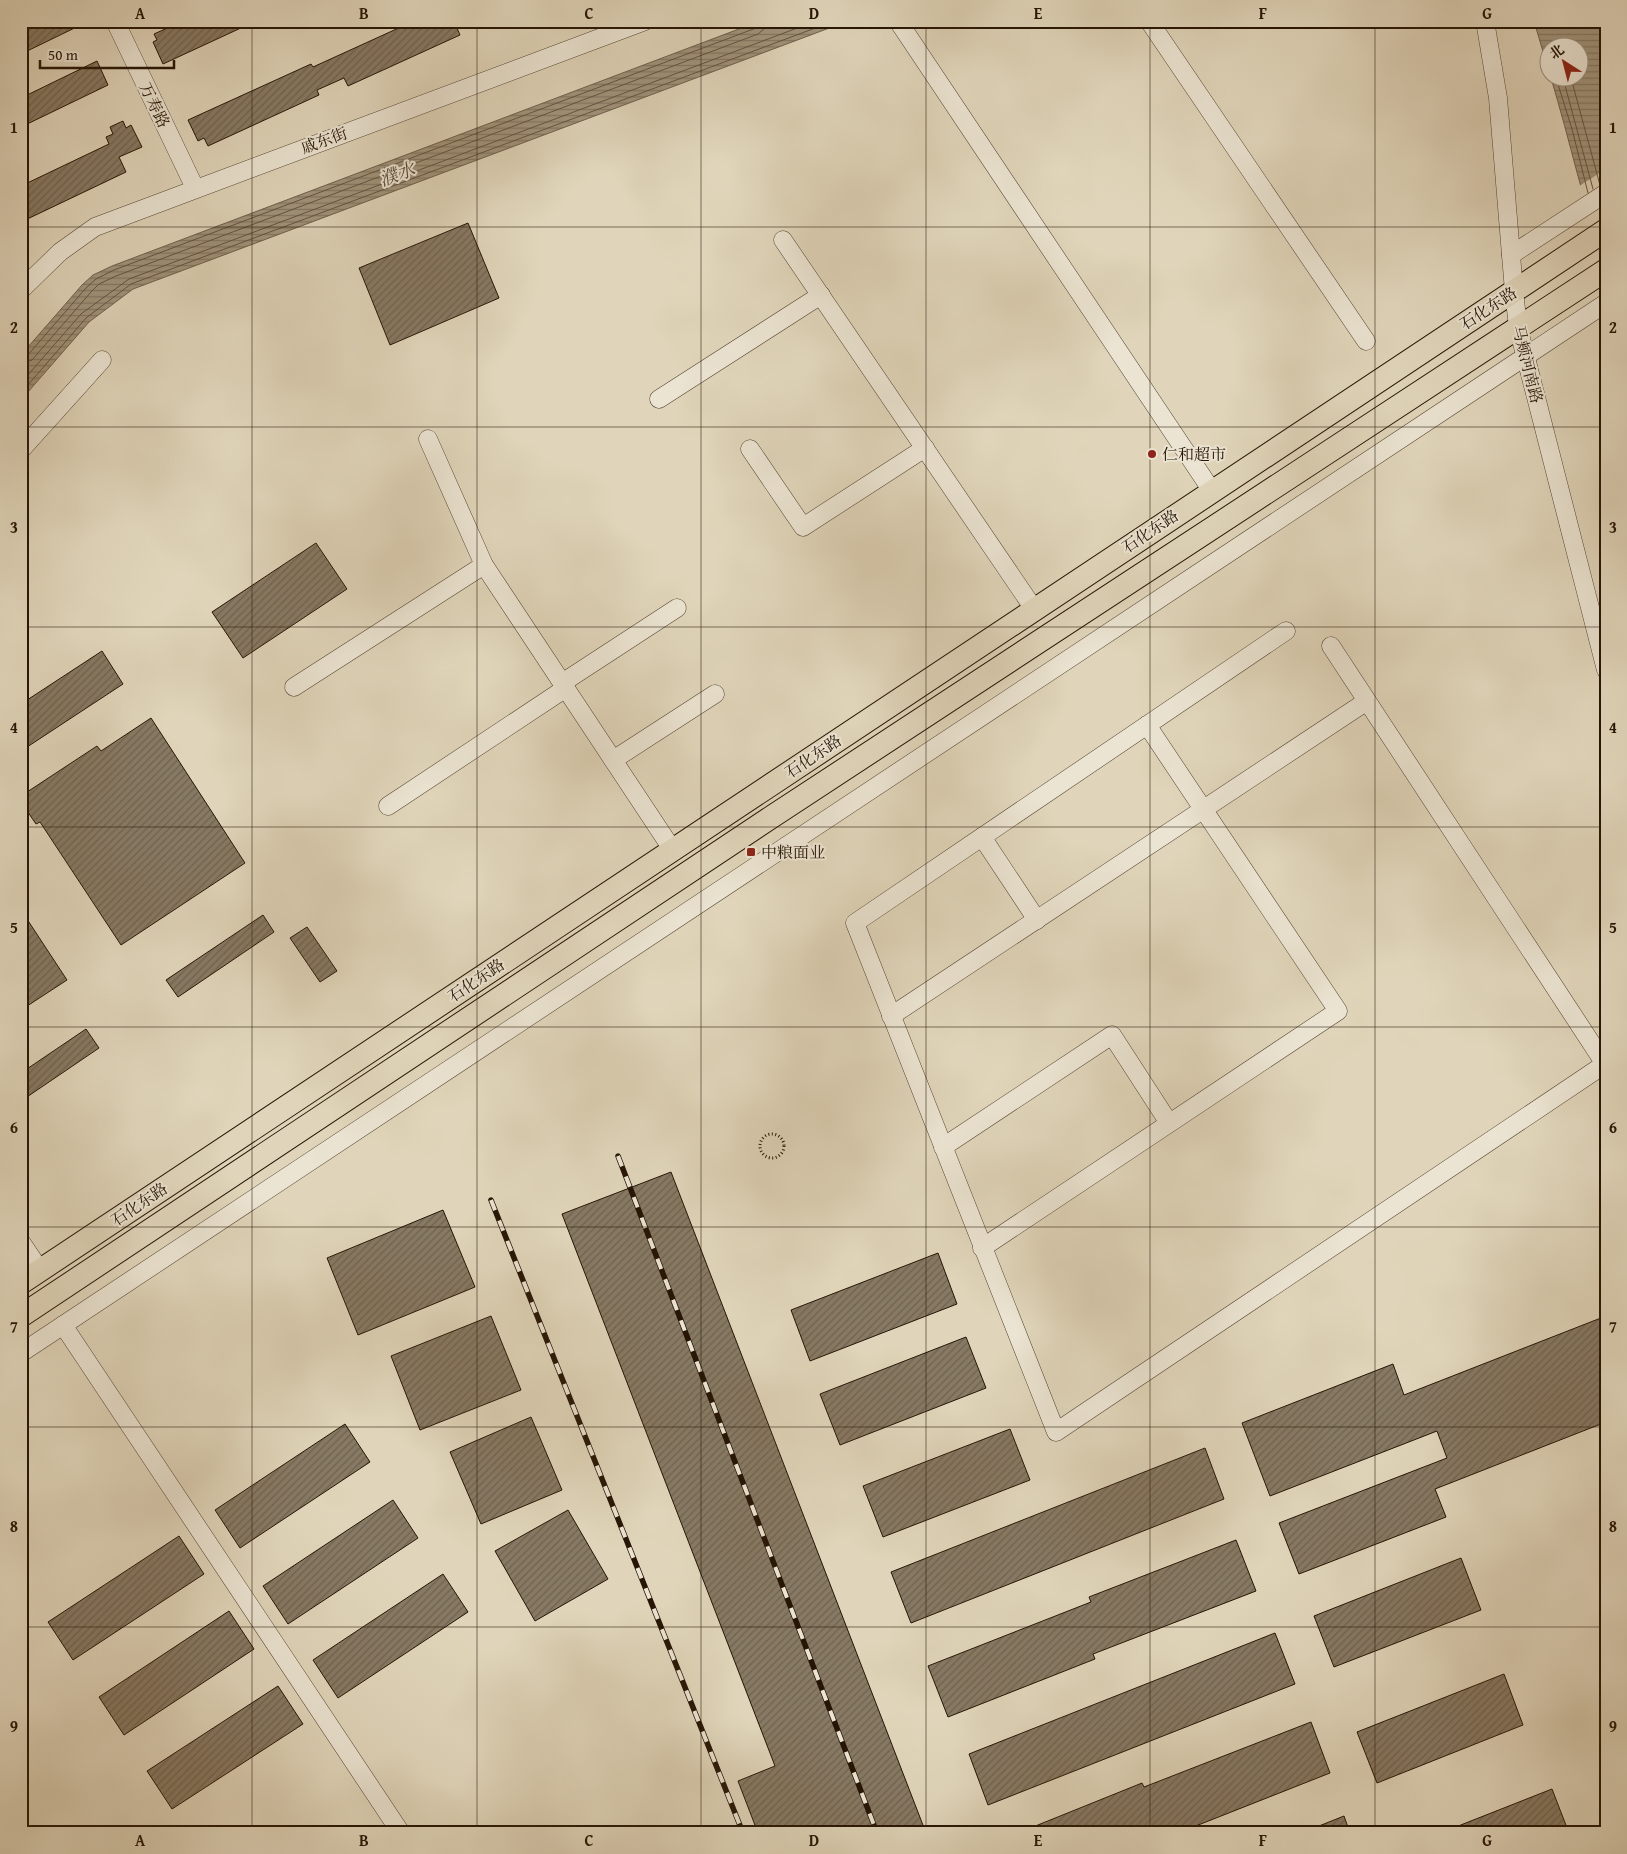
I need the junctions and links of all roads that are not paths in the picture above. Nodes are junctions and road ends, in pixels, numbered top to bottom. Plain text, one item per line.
1 (115, 21) edge
2 (898, 21) edge
3 (1149, 21) edge
4 (1485, 21) edge
5 (641, 22) edge
6 (195, 188) junction
7 (1606, 194) edge
8 (1606, 230) edge
9 (783, 240) dead end
10 (1511, 256) junction
11 (1600, 274) edge
12 (21, 290) edge
13 (1514, 291) junction
14 (821, 295) junction
15 (1606, 302) edge
16 (1518, 327) junction
17 (1366, 341) dead end
18 (1526, 357) junction
19 (102, 360) dead end
20 (659, 399) dead end
21 (428, 439) dead end
22 (925, 448) junction
23 (750, 449) dead end
24 (21, 450) edge
25 (1212, 491) junction
26 (484, 566) junction
27 (677, 608) dead end
28 (1034, 609) junction
29 (1286, 631) dead end
30 (1331, 646) dead end
31 (1606, 670) edge
32 (564, 686) junction
33 (294, 687) dead end
34 (714, 694) dead end
35 (1367, 701) junction
36 (1146, 725) junction
37 (613, 760) junction
38 (388, 806) dead end
39 (1203, 810) junction
40 (982, 837) junction
41 (672, 850) junction
42 (1037, 920) junction
43 (892, 1016) junction
44 (1169, 1123) junction
45 (942, 1147) junction
46 (21, 1242) edge
47 (982, 1248) junction
48 (40, 1270) junction
49 (21, 1283) edge
50 (21, 1316) edge
51 (64, 1325) junction
52 (21, 1353) edge
53 (401, 1833) edge

1 - 6 street, 万寿路
2 - 25 street
3 - 17 street
4 - 10 street, 马颊河南路
5 - 6 street, 戚东街
6 - 12 street, 戚东街
7 - 10 street
8 - 13 main road, 石化东路
9 - 14 street
10 - 13 street, 马颊河南路
11 - 16 main road, 石化东路
13 - 16 street, 马颊河南路
13 - 25 main road, 石化东路
14 - 20 street
14 - 22 street
15 - 18 street
16 - 18 street, 马颊河南路
16 - 50 main road, 石化东路
18 - 31 street, 马颊河南路
18 - 51 street
19 - 24 street
21 - 26 street
22 - 23 street
22 - 28 street
25 - 28 main road, 石化东路
26 - 32 street
26 - 33 street
27 - 32 street
28 - 41 main road, 石化东路
29 - 36 street
30 - 35 street
32 - 37 street
32 - 38 street
34 - 37 street
35 - 39 street
35 - 47 street
36 - 39 street
36 - 40 street
37 - 41 street
39 - 42 street
39 - 44 street
40 - 42 street
40 - 43 street
41 - 48 main road, 石化东路
42 - 43 street
43 - 45 street
44 - 45 street
44 - 47 street
45 - 47 street
46 - 48 street
48 - 49 main road, 石化东路
51 - 52 street
51 - 53 street

